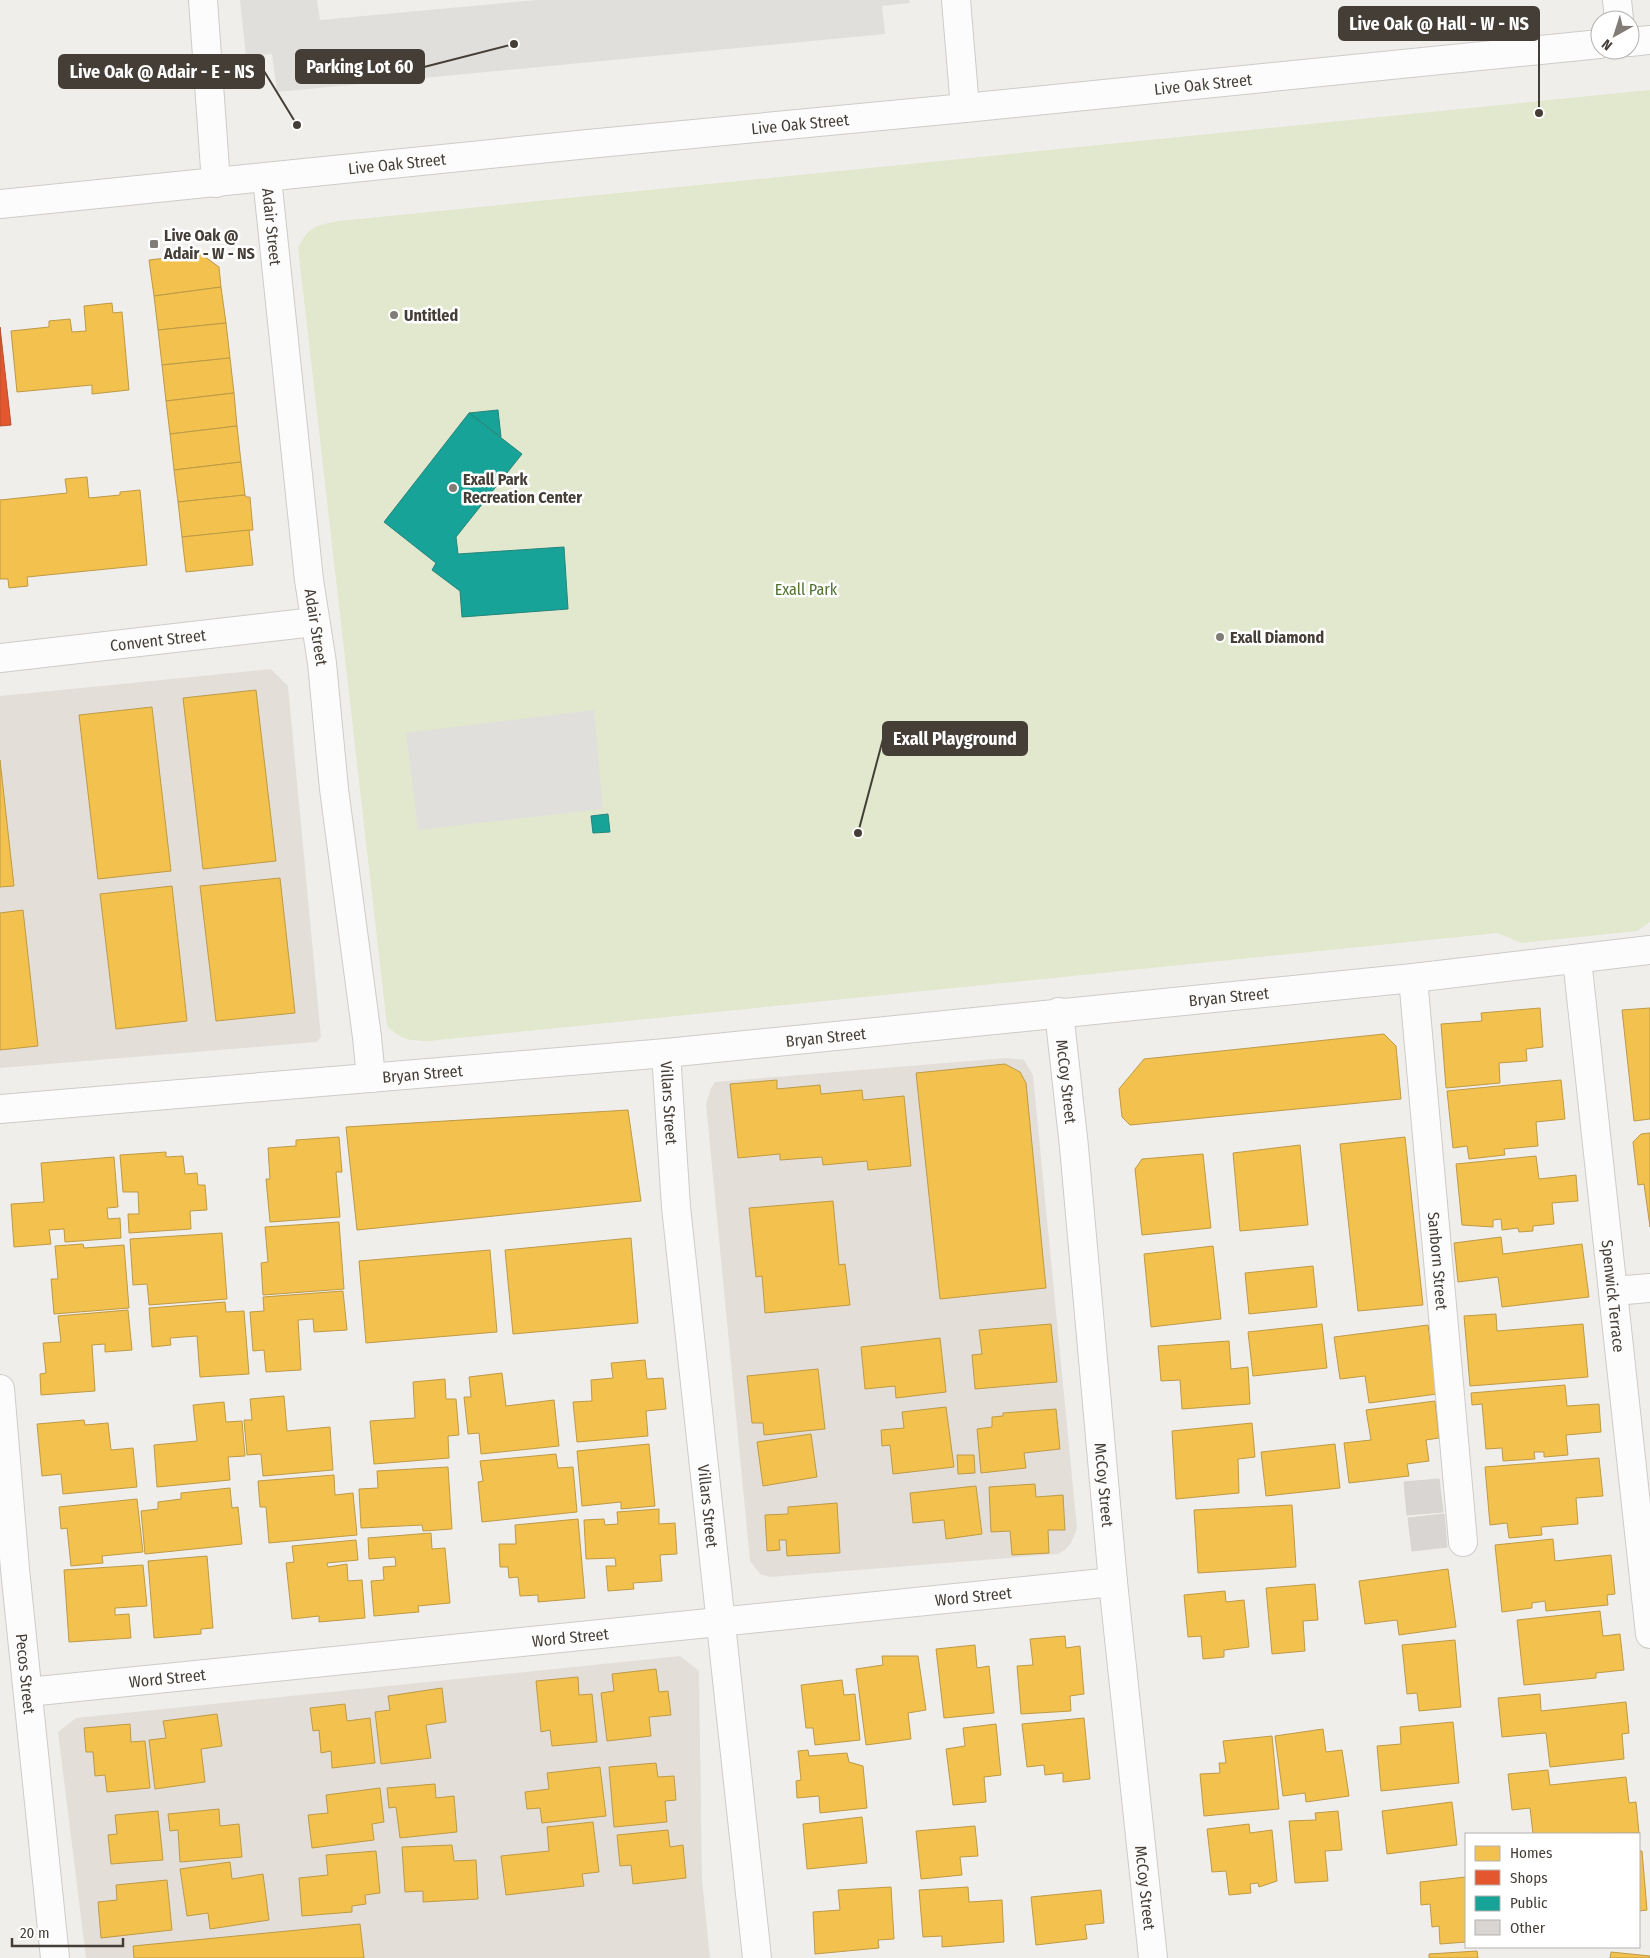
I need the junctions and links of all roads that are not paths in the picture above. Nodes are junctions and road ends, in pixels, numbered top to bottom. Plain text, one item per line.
1 (203, 0) edge
2 (956, 0) edge
3 (1590, 45) edge
4 (964, 108) junction
5 (267, 178) junction
6 (216, 183) junction
7 (0, 204) edge
8 (314, 622) junction
9 (0, 658) edge
10 (1650, 950) edge
11 (1577, 959) junction
12 (1413, 978) junction
13 (1059, 1012) junction
14 (666, 1052) junction
15 (371, 1078) junction
16 (0, 1109) edge
17 (1650, 1288) edge
18 (1614, 1291) junction
19 (0, 1389) edge
20 (1463, 1542) dead end
21 (1113, 1582) junction
22 (1647, 1593) edge
23 (721, 1622) junction
24 (1650, 1634) edge
25 (28, 1692) junction
26 (55, 1958) edge
27 (757, 1958) edge
28 (1153, 1958) edge

1 - 6 street
2 - 4 street
3 - 4 street, Live Oak Street
4 - 5 street, Live Oak Street
5 - 6 street, Live Oak Street
5 - 8 street, Adair Street
6 - 7 street, Live Oak Street
8 - 9 street, Convent Street
8 - 15 street, Adair Street
10 - 11 street, Bryan Street
11 - 12 street, Bryan Street
11 - 18 street, Spenwick Terrace
12 - 13 street, Bryan Street
12 - 20 street, Sanborn Street
13 - 14 street, Bryan Street
13 - 21 street, McCoy Street
14 - 15 street, Bryan Street
14 - 23 street, Villars Street
15 - 16 street, Bryan Street
17 - 18 street
18 - 22 street, Spenwick Terrace
19 - 25 street, Pecos Street
21 - 23 street, Word Street
21 - 28 street, McCoy Street
22 - 24 street, Spenwick Terrace
23 - 25 street, Word Street
23 - 27 street, Villars Street
25 - 26 street, Pecos Street

